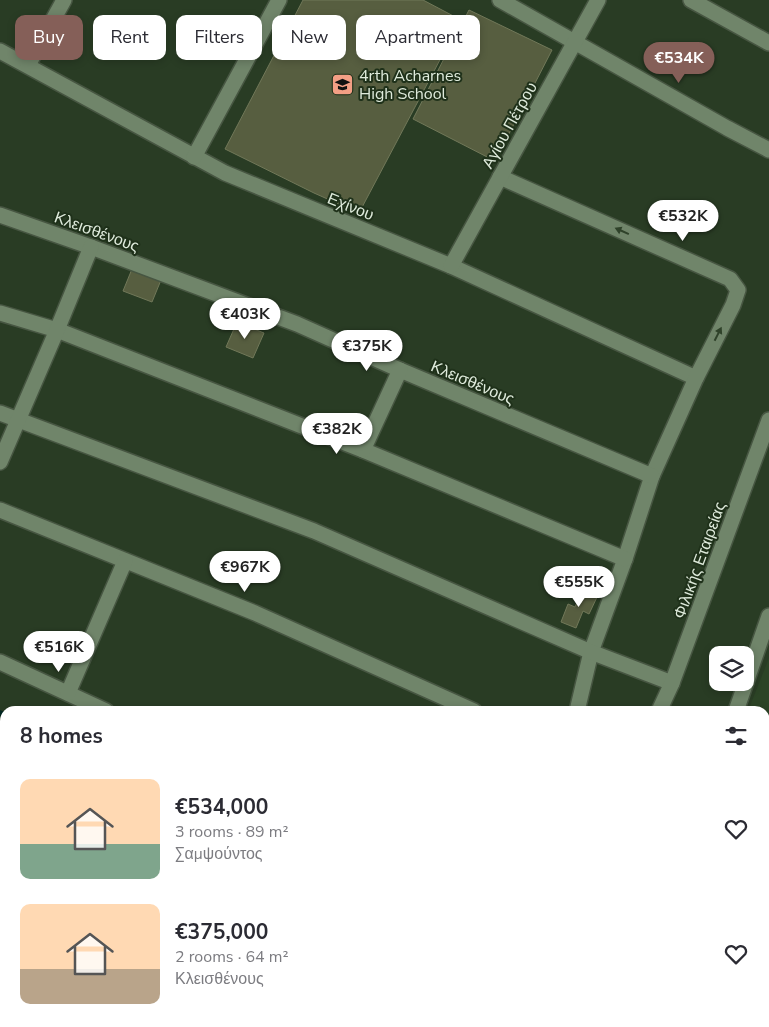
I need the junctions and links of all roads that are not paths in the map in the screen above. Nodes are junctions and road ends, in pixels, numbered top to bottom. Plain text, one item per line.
1 (64, 0) edge
2 (279, 0) edge
3 (500, 0) edge
4 (598, 0) edge
5 (691, 0) edge
6 (575, 42) junction
7 (769, 43) edge
8 (0, 51) edge
9 (28, 65) junction
10 (769, 150) edge
11 (194, 156) junction
12 (500, 177) junction
13 (0, 215) edge
14 (91, 247) junction
15 (451, 266) junction
16 (0, 313) edge
17 (57, 330) junction
18 (400, 370) junction
19 (696, 378) junction
20 (0, 413) edge
21 (18, 419) junction
22 (769, 420) edge
23 (363, 450) junction
24 (0, 462) edge
25 (652, 476) junction
26 (0, 510) edge
27 (625, 559) junction
28 (125, 561) junction
29 (769, 616) edge
30 (591, 652) junction
31 (0, 662) edge
32 (672, 684) junction
33 (68, 693) junction
34 (95, 706) edge
35 (463, 706) edge
36 (578, 706) edge
37 (661, 706) edge
38 (738, 706) edge

1 - 9 street
2 - 11 street
3 - 6 street
4 - 6 street, Αγίου Πέτρου
5 - 7 street
6 - 10 street
6 - 12 street, Αγίου Πέτρου
8 - 9 street, Εχίνου
9 - 11 street, Εχίνου
11 - 15 street, Εχίνου
12 - 15 street, Αγίου Πέτρου
19 -> 12 street
13 - 14 street, Κλεισθένους
14 - 17 street
14 - 18 street, Κλεισθένους
15 - 19 street, Εχίνου
16 - 17 street
17 - 21 street
17 - 23 street
18 - 23 street
18 - 25 street, Κλεισθένους
19 - 25 street
20 - 21 street
21 - 24 street
21 - 30 street
22 - 32 street, Φιλικής Εταιρείας
23 - 27 street
25 - 27 street
26 - 28 street
27 - 30 street
28 - 33 street
28 - 35 street
29 - 38 street
30 - 32 street
30 - 36 street
31 - 33 street
32 - 37 street, Φιλικής Εταιρείας
33 - 34 street

